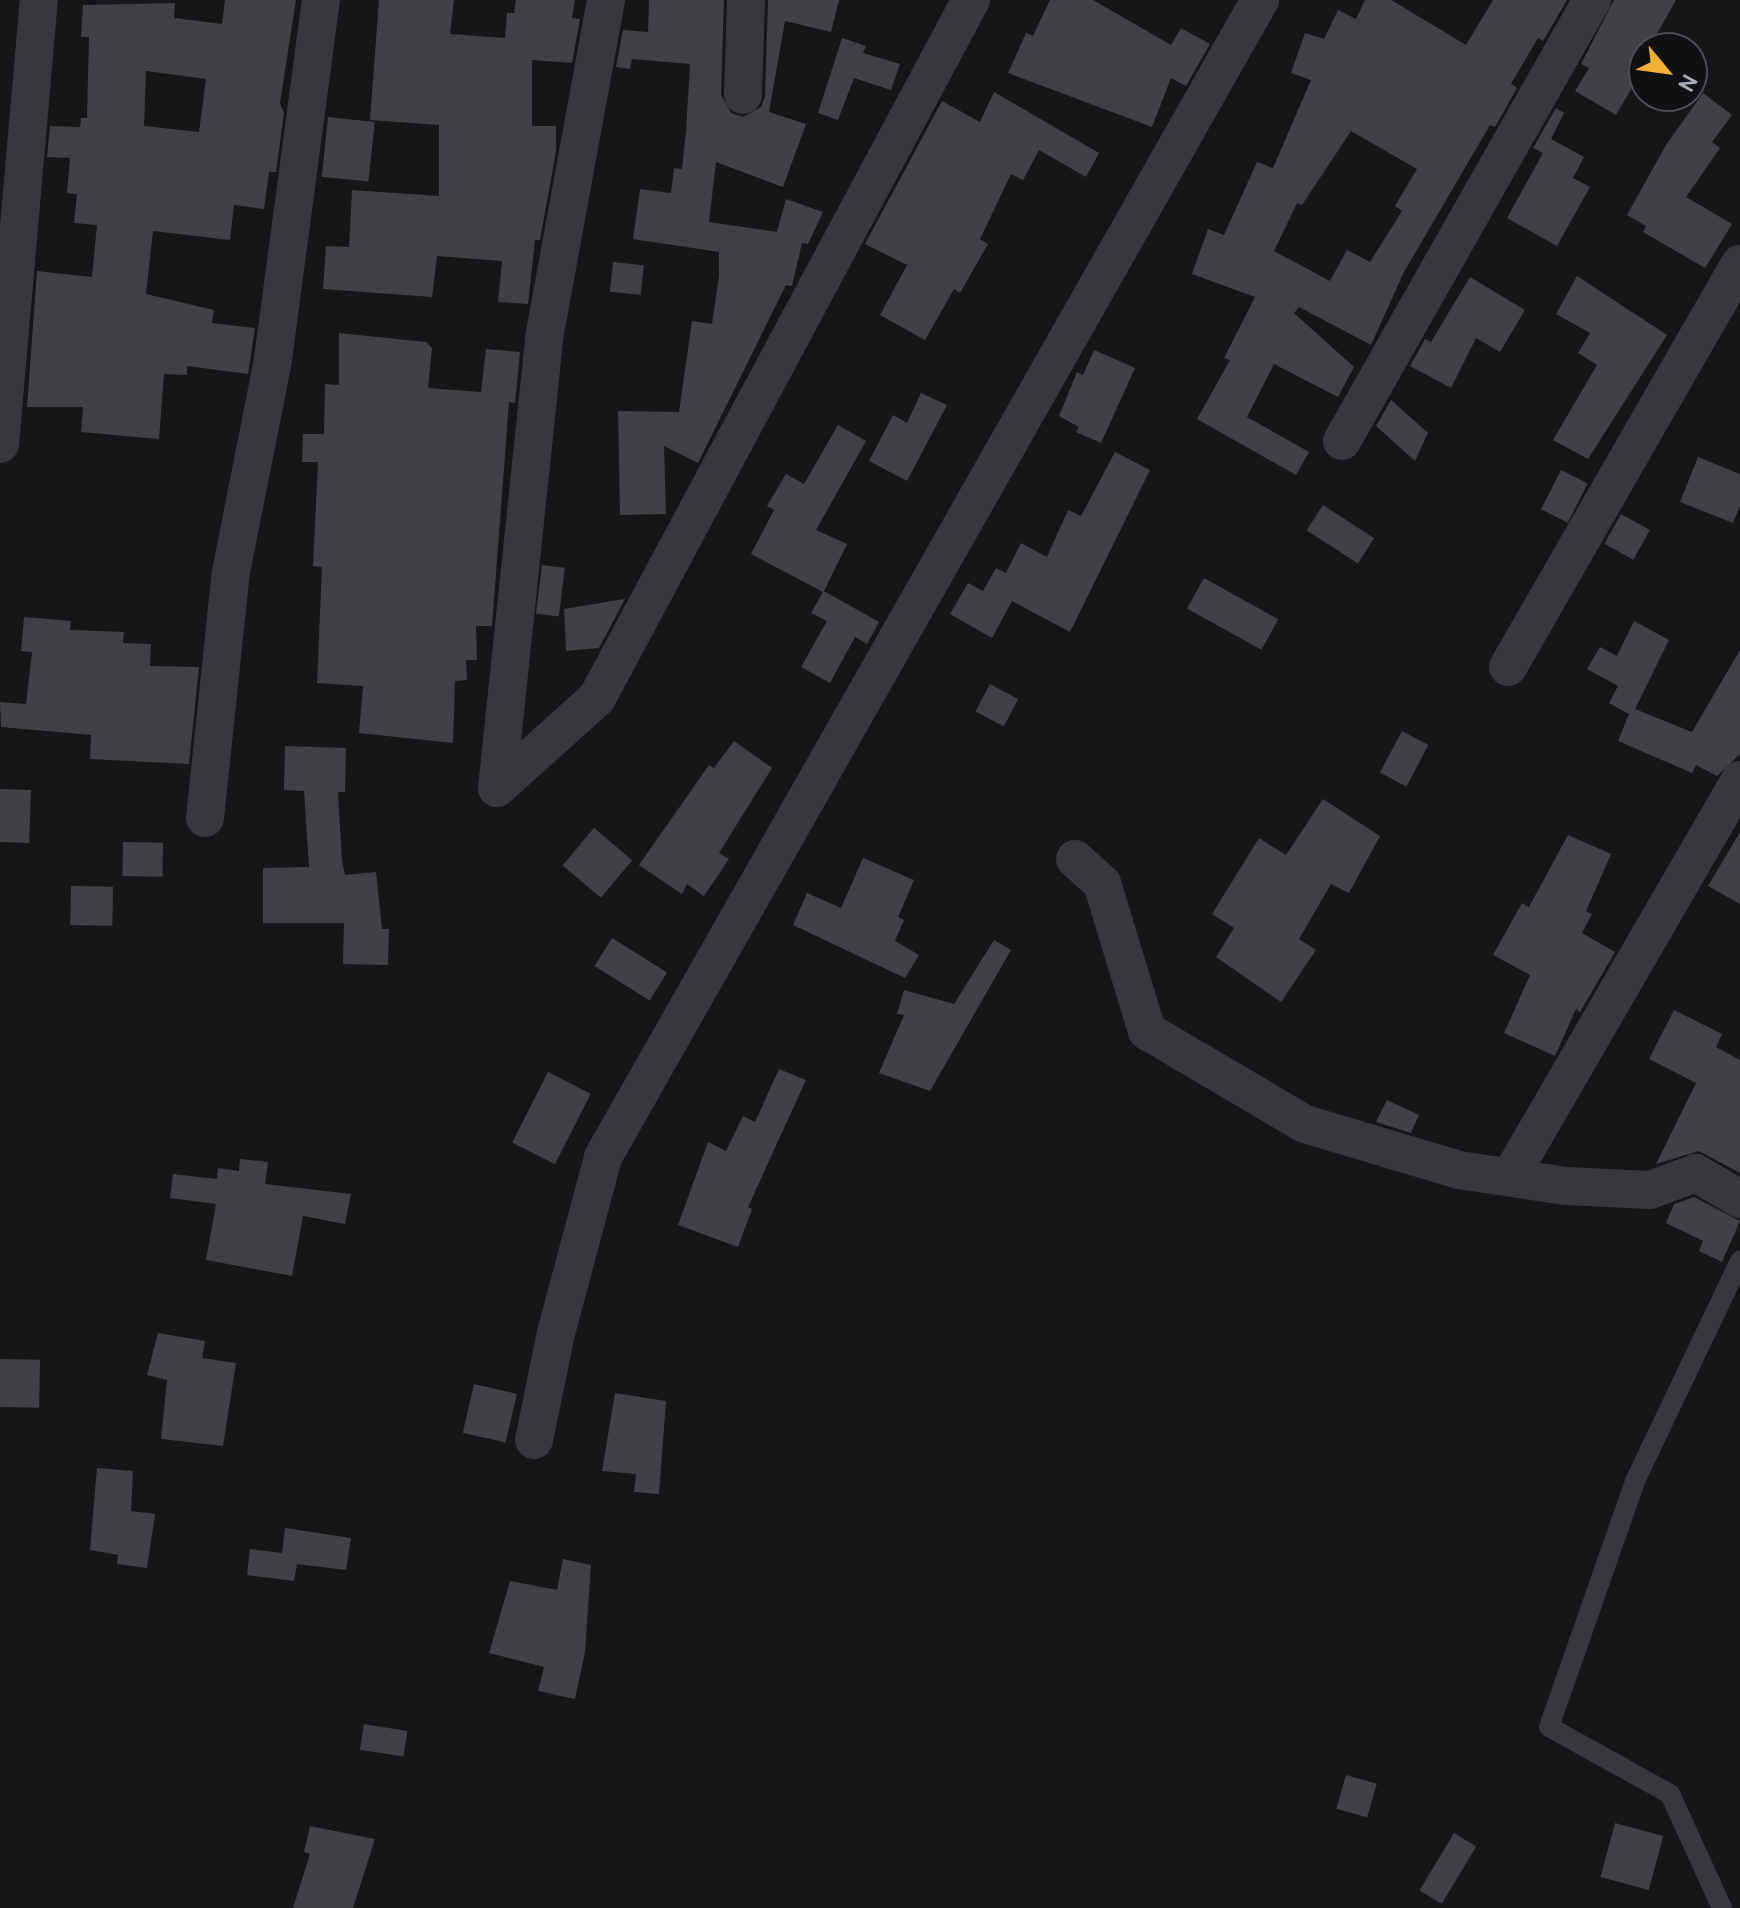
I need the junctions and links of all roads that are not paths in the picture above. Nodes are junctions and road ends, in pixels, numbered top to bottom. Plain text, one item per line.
1 (39, 0) edge
2 (321, 0) edge
3 (606, 0) edge
4 (746, 0) edge
5 (971, 0) edge
6 (1260, 0) edge
7 (1592, 0) edge
8 (743, 95) dead end
9 (1740, 264) edge
10 (1342, 441) dead end
11 (0, 444) edge
12 (1508, 667) dead end
13 (1740, 780) edge
14 (205, 818) dead end
15 (1075, 859) dead end
16 (1510, 1177) junction
17 (1740, 1199) edge
18 (1740, 1261) edge
19 (534, 1440) dead end
20 (1722, 1908) edge

1 - 11 street
2 - 14 street
3 - 5 street
4 - 8 street
6 - 19 street
7 - 10 street
9 - 12 street
13 - 16 street
15 - 16 street
16 - 17 street
18 - 20 lane

